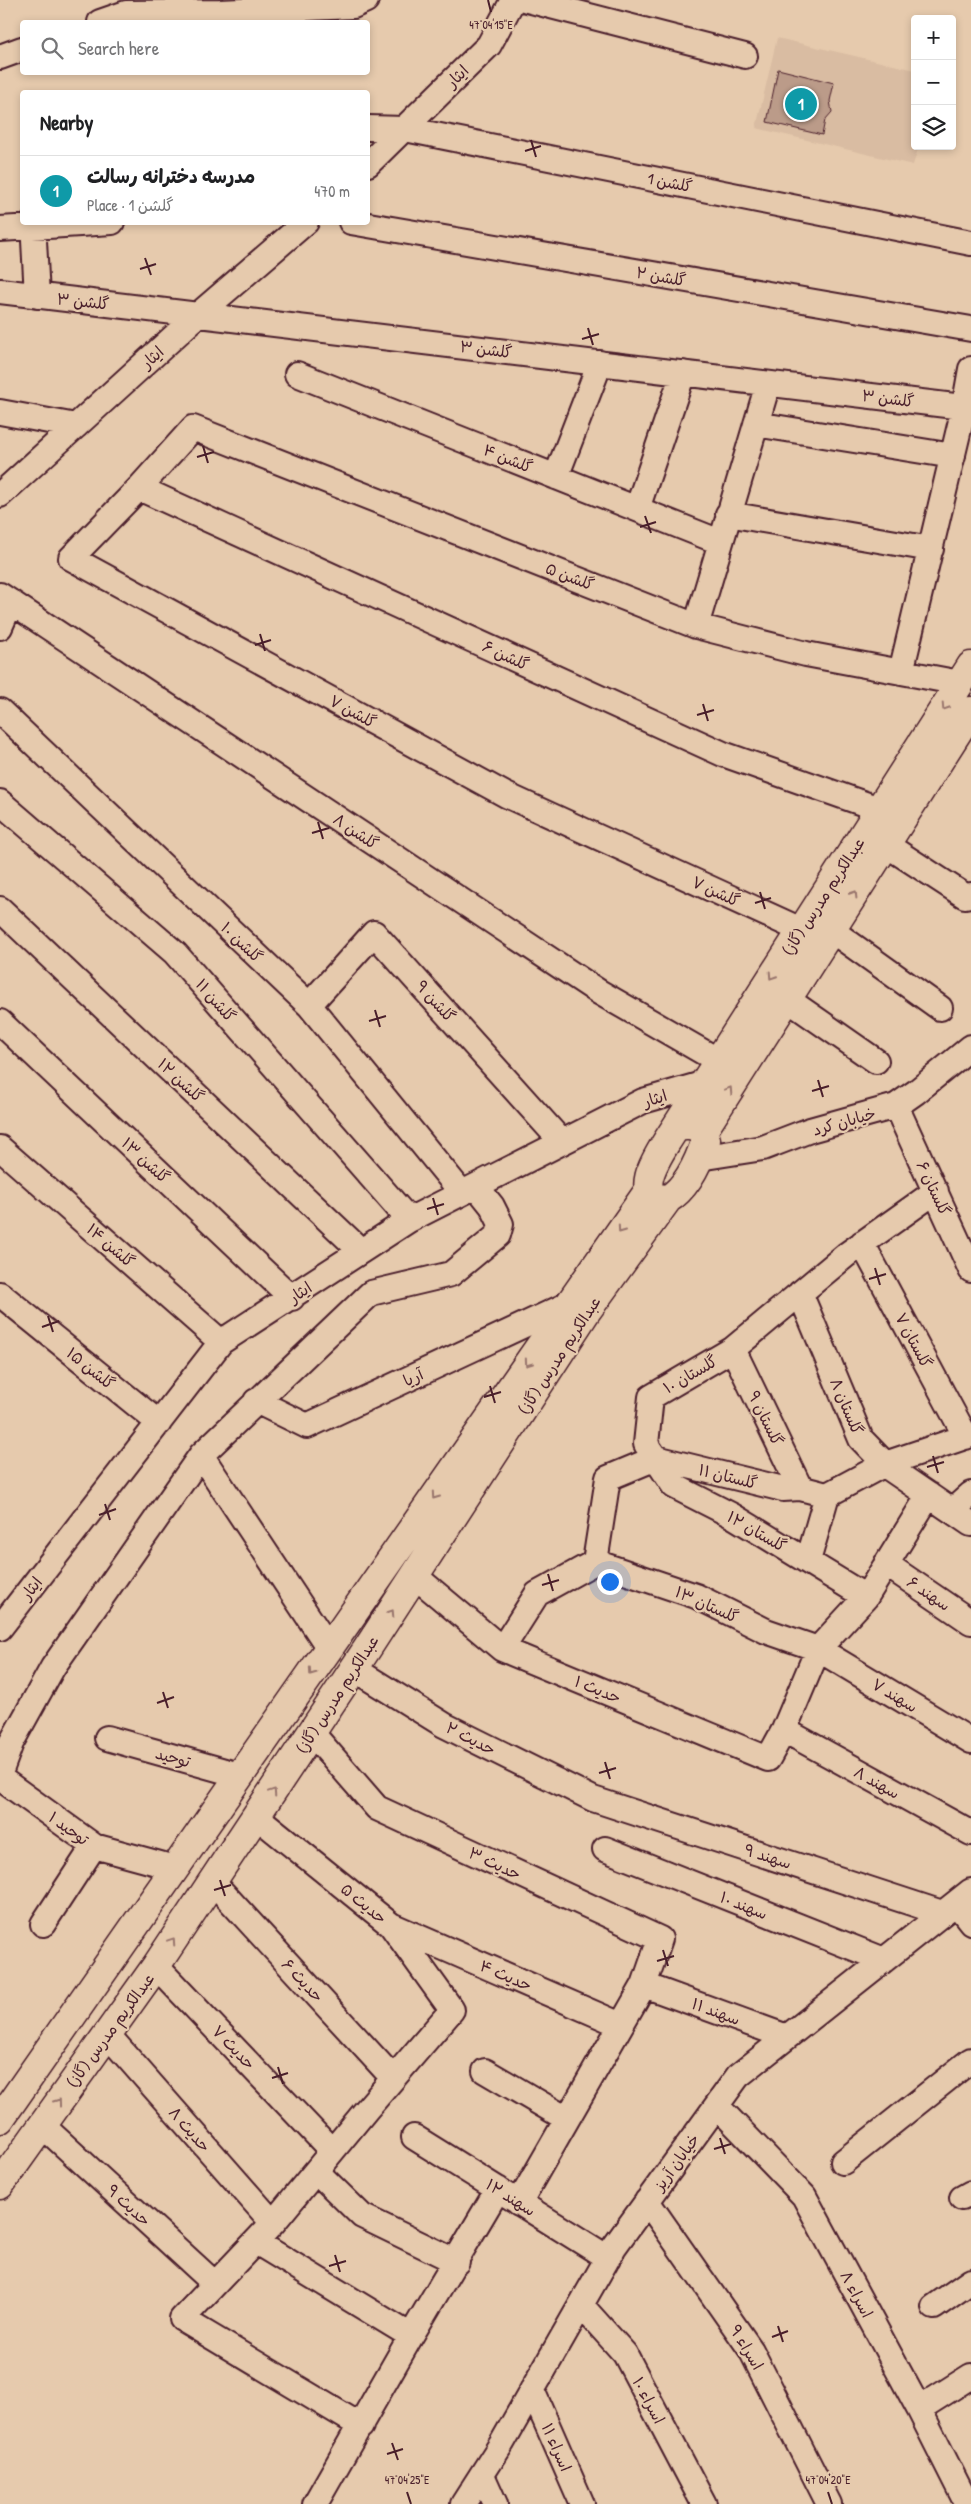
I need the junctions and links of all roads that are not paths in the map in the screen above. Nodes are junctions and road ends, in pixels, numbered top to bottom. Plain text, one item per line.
1 (366, 0) edge
2 (513, 0) edge
3 (527, 0) edge
4 (106, 20) edge
5 (20, 51) edge
6 (745, 56) dead end
7 (0, 57) edge
8 (370, 128) edge
9 (404, 129) junction
10 (370, 162) edge
11 (33, 225) edge
12 (303, 225) edge
13 (368, 225) edge
14 (0, 229) edge
15 (971, 243) edge
16 (0, 291) edge
17 (37, 296) junction
18 (199, 314) junction
19 (971, 329) edge
20 (600, 363) junction
21 (971, 369) edge
22 (683, 373) junction
23 (297, 374) dead end
24 (768, 384) junction
25 (968, 408) edge
26 (0, 412) edge
27 (756, 424) junction
28 (76, 426) junction
29 (193, 428) joint
30 (953, 456) junction
31 (556, 477) junction
32 (139, 488) junction
33 (0, 494) edge
34 (637, 509) junction
35 (728, 514) junction
36 (720, 542) junction
37 (931, 549) junction
38 (6, 599) edge
39 (696, 626) junction
40 (0, 627) edge
41 (901, 672) junction
42 (967, 679) edge
43 (0, 711) edge
44 (971, 711) edge
45 (0, 802) edge
46 (879, 809) junction
47 (886, 844) junction
48 (971, 895) edge
49 (0, 910) edge
50 (801, 930) junction
51 (831, 930) junction
52 (786, 999) junction
53 (309, 1005) junction
54 (940, 1008) dead end
55 (0, 1022) edge
56 (970, 1053) edge
57 (718, 1060) junction
58 (876, 1061) dead end
59 (702, 1084) junction
60 (896, 1106) junction
61 (690, 1130) junction
62 (562, 1142) junction
63 (0, 1148) edge
64 (699, 1158) junction
65 (469, 1190) junction
66 (936, 1191) junction
67 (659, 1195) junction
68 (409, 1220) junction
69 (862, 1243) junction
70 (361, 1251) junction
71 (971, 1270) edge
72 (800, 1293) junction
73 (0, 1294) edge
74 (292, 1298) junction
75 (569, 1304) junction
76 (221, 1342) junction
77 (733, 1348) junction
78 (256, 1401) junction
79 (159, 1423) junction
80 (969, 1436) edge
81 (201, 1455) junction
82 (656, 1458) junction
83 (885, 1464) junction
84 (800, 1488) junction
85 (971, 1494) edge
86 (827, 1495) junction
87 (929, 1495) junction
88 (961, 1517) edge
89 (808, 1561) junction
90 (595, 1562) junction
91 (886, 1564) junction
92 (415, 1576) junction
93 (866, 1597) junction
94 (971, 1622) edge
95 (0, 1628) edge
96 (329, 1648) junction
97 (502, 1649) junction
98 (818, 1649) junction
99 (354, 1669) junction
100 (784, 1730) junction
101 (312, 1733) junction
102 (107, 1738) dead end
103 (971, 1741) edge
104 (0, 1773) edge
105 (239, 1776) junction
106 (0, 1778) edge
107 (593, 1799) joint
108 (256, 1816) junction
109 (971, 1833) edge
110 (94, 1846) junction
111 (605, 1849) dead end
112 (175, 1868) junction
113 (212, 1881) junction
114 (956, 1902) edge
115 (971, 1922) edge
116 (44, 1924) dead end
117 (391, 1925) junction
118 (884, 1960) junction
119 (156, 1966) junction
120 (644, 1985) junction
121 (621, 2025) junction
122 (107, 2034) junction
123 (788, 2037) junction
124 (971, 2060) edge
125 (485, 2071) dead end
126 (393, 2078) junction
127 (717, 2106) junction
128 (0, 2119) edge
129 (567, 2119) junction
130 (42, 2125) junction
131 (414, 2137) dead end
132 (332, 2151) junction
133 (843, 2162) dead end
134 (316, 2171) junction
135 (0, 2185) edge
136 (498, 2190) junction
137 (647, 2201) junction
138 (519, 2203) junction
139 (273, 2224) junction
140 (256, 2242) junction
141 (608, 2258) junction
142 (457, 2262) junction
143 (971, 2281) edge
144 (215, 2284) junction
145 (581, 2306) junction
146 (934, 2307) dead end
147 (411, 2336) junction
148 (971, 2376) edge
149 (532, 2390) junction
150 (919, 2409) junction
151 (361, 2426) junction
152 (482, 2475) junction
153 (315, 2504) edge
154 (463, 2504) edge
155 (495, 2504) edge
156 (582, 2504) edge
157 (704, 2504) edge
158 (829, 2504) edge
159 (967, 2504) edge

1 - 4 street
2 - 9 street, ایثار
3 - 6 street
5 - 7 street
8 - 9 street, گلشن 1
9 - 10 street, ایثار
9 - 15 street, گلشن 1
11 - 14 street
11 - 17 street
12 - 18 street, ایثار
13 - 19 street, گلشن ۲
16 - 17 street, گلشن ۳
17 - 18 street, گلشن ۳
18 - 20 street, گلشن ۳
18 - 28 street, ایثار
20 - 22 street, گلشن ۳
20 - 31 street
21 - 25 street
22 - 24 street, گلشن ۳
22 - 34 street
23 - 31 street, گلشن ۴
24 - 25 street, گلشن ۳
24 - 27 street
25 - 30 street
26 - 28 street
27 - 30 street
27 - 35 street
28 - 33 street, ایثار
29 - 32 street, گلشن ۷
29 - 39 street, گلشن ۵
30 - 37 street
31 - 34 street, گلشن ۴
32 - 46 street, گلشن ۶
32 - 50 street, گلشن ۷
34 - 36 street, گلشن ۴
35 - 36 street
35 - 37 street
36 - 39 street
37 - 41 street
38 - 40 street
38 - 57 street, گلشن ۸
39 - 41 street, گلشن ۵
41 - 42 street, گلشن ۵
42 -> 46 street, عبدالکریم مدرس (گاز)
43 - 53 street, گلشن ۱۰
44 - 47 street, عبدالکریم مدرس (گاز)
45 - 68 street, گلشن ۱۱
46 - 50 street, عبدالکریم مدرس (گاز)
47 - 48 street
51 -> 47 street, عبدالکریم مدرس (گاز)
49 - 70 street, گلشن ۱۲
50 -> 57 street, عبدالکریم مدرس (گاز)
51 - 52 street, عبدالکریم مدرس (گاز)
51 - 54 street
52 - 58 street
61 -> 52 street, عبدالکریم مدرس (گاز)
53 - 62 street, گلشن ۹
53 - 65 street, گلشن ۱۰
55 - 74 street, گلشن ۱۳
56 - 60 street, خیابان کرد
57 - 59 street, عبدالکریم مدرس (گاز)
59 - 61 street, عبدالکریم مدرس (گاز)
59 - 62 street, ایثار
60 - 64 street, خیابان کرد
60 - 66 street, گلستان ۶
61 - 64 street
61 - 67 street
62 - 65 street, ایثار
63 - 76 street, گلشن ۱۴
64 - 67 street
65 - 68 street, ایثار
65 - 78 street, گلشن ۱۰
66 - 69 street
66 - 71 street, گلستان ۶
67 -> 75 street, عبدالکریم مدرس (گاز)
67 - 92 street, عبدالکریم مدرس (گاز)
68 - 70 street, ایثار
69 - 72 street
69 - 80 street, گلستان ۷
70 - 74 street, ایثار
72 - 77 street
72 - 83 street, گلستان ۸
73 - 79 street, گلشن ۱۵
74 - 76 street, ایثار
75 - 78 street, آریا
75 -> 96 street, عبدالکریم مدرس (گاز)
76 - 79 street, ایثار
77 - 82 street, گلستان ۱۰
77 - 84 street, گلستان ۹
78 - 81 street, گلشن ۱۰
79 - 95 street, ایثار
80 - 83 street
81 - 96 street
81 - 104 street, گلشن ۱۰
82 - 84 street, گلستان ۱۱
82 - 89 street, گلستان ۱۲
82 - 90 street
83 - 86 street
83 - 87 street, گلستان ۸
84 - 86 street, گلستان ۱۱
85 - 88 street
86 - 89 street
87 - 88 street, گلستان ۸
87 - 91 street
89 - 93 street, گلستان ۱۲
90 - 97 street
90 - 98 street, گلستان ۱۳
91 - 93 street
91 - 94 street, سهند ۶
92 - 97 street, حدیث ۱
99 -> 92 street, عبدالکریم مدرس (گاز)
93 - 98 street
96 - 99 street
96 -> 105 street, عبدالکریم مدرس (گاز)
97 - 100 street, حدیث ۱
98 - 100 street
98 - 103 street, سهند ۷
99 - 101 street, عبدالکریم مدرس (گاز)
99 - 107 street, حدیث ۲
100 - 109 street, سهند ۸
108 -> 101 street, عبدالکریم مدرس (گاز)
101 - 120 street, حدیث ۳
102 - 105 street, توحید
105 - 112 street, عبدالکریم مدرس (گاز)
106 - 110 street, توحید ۱
107 - 114 street, سهند ۹
108 - 113 street, عبدالکریم مدرس (گاز)
108 - 117 street, حدیث ۵
110 - 112 street, توحید ۱
110 - 116 street
111 - 118 street, سهند ۱۰
112 - 128 street, عبدالکریم مدرس (گاز)
119 -> 113 street, عبدالکریم مدرس (گاز)
113 - 126 street, حدیث ۶
114 - 115 street
114 - 118 street, خیابان آریز
117 - 121 street, حدیث ۴
117 - 126 street, حدیث ۵
118 - 123 street, خیابان آریز
119 - 122 street, عبدالکریم مدرس (گاز)
119 - 132 street, حدیث ۷
120 - 121 street
120 - 123 street, سهند ۱۱
121 - 129 street
130 -> 122 street, عبدالکریم مدرس (گاز)
122 - 139 street, حدیث ۸
123 - 127 street, خیابان آریز
124 - 133 street
125 - 129 street
126 - 132 street
127 - 137 street, خیابان آریز
127 - 150 street, اسراء ۸
129 - 138 street
130 - 135 street, عبدالکریم مدرس (گاز)
130 - 144 street, حدیث ۹
131 - 136 street, سهند ۱۲
132 - 134 street
134 - 139 street
134 - 142 street
136 - 138 street, سهند ۱۲
136 - 142 street
137 - 141 street, خیابان آریز
137 - 158 street, اسراء ۹
138 - 141 street, سهند ۱۲
139 - 140 street
140 - 144 street
140 - 147 street
141 - 145 street, خیابان آریز
142 - 147 street
143 - 146 street
144 - 151 street
145 - 149 street, خیابان آریز
145 - 157 street, اسراء ۱۰
147 - 151 street
148 - 150 street
149 - 152 street, خیابان آریز
149 - 156 street, اسراء ۱۱
150 - 159 street, اسراء ۸
151 - 153 street
152 - 154 street, خیابان آریز
152 - 155 street

